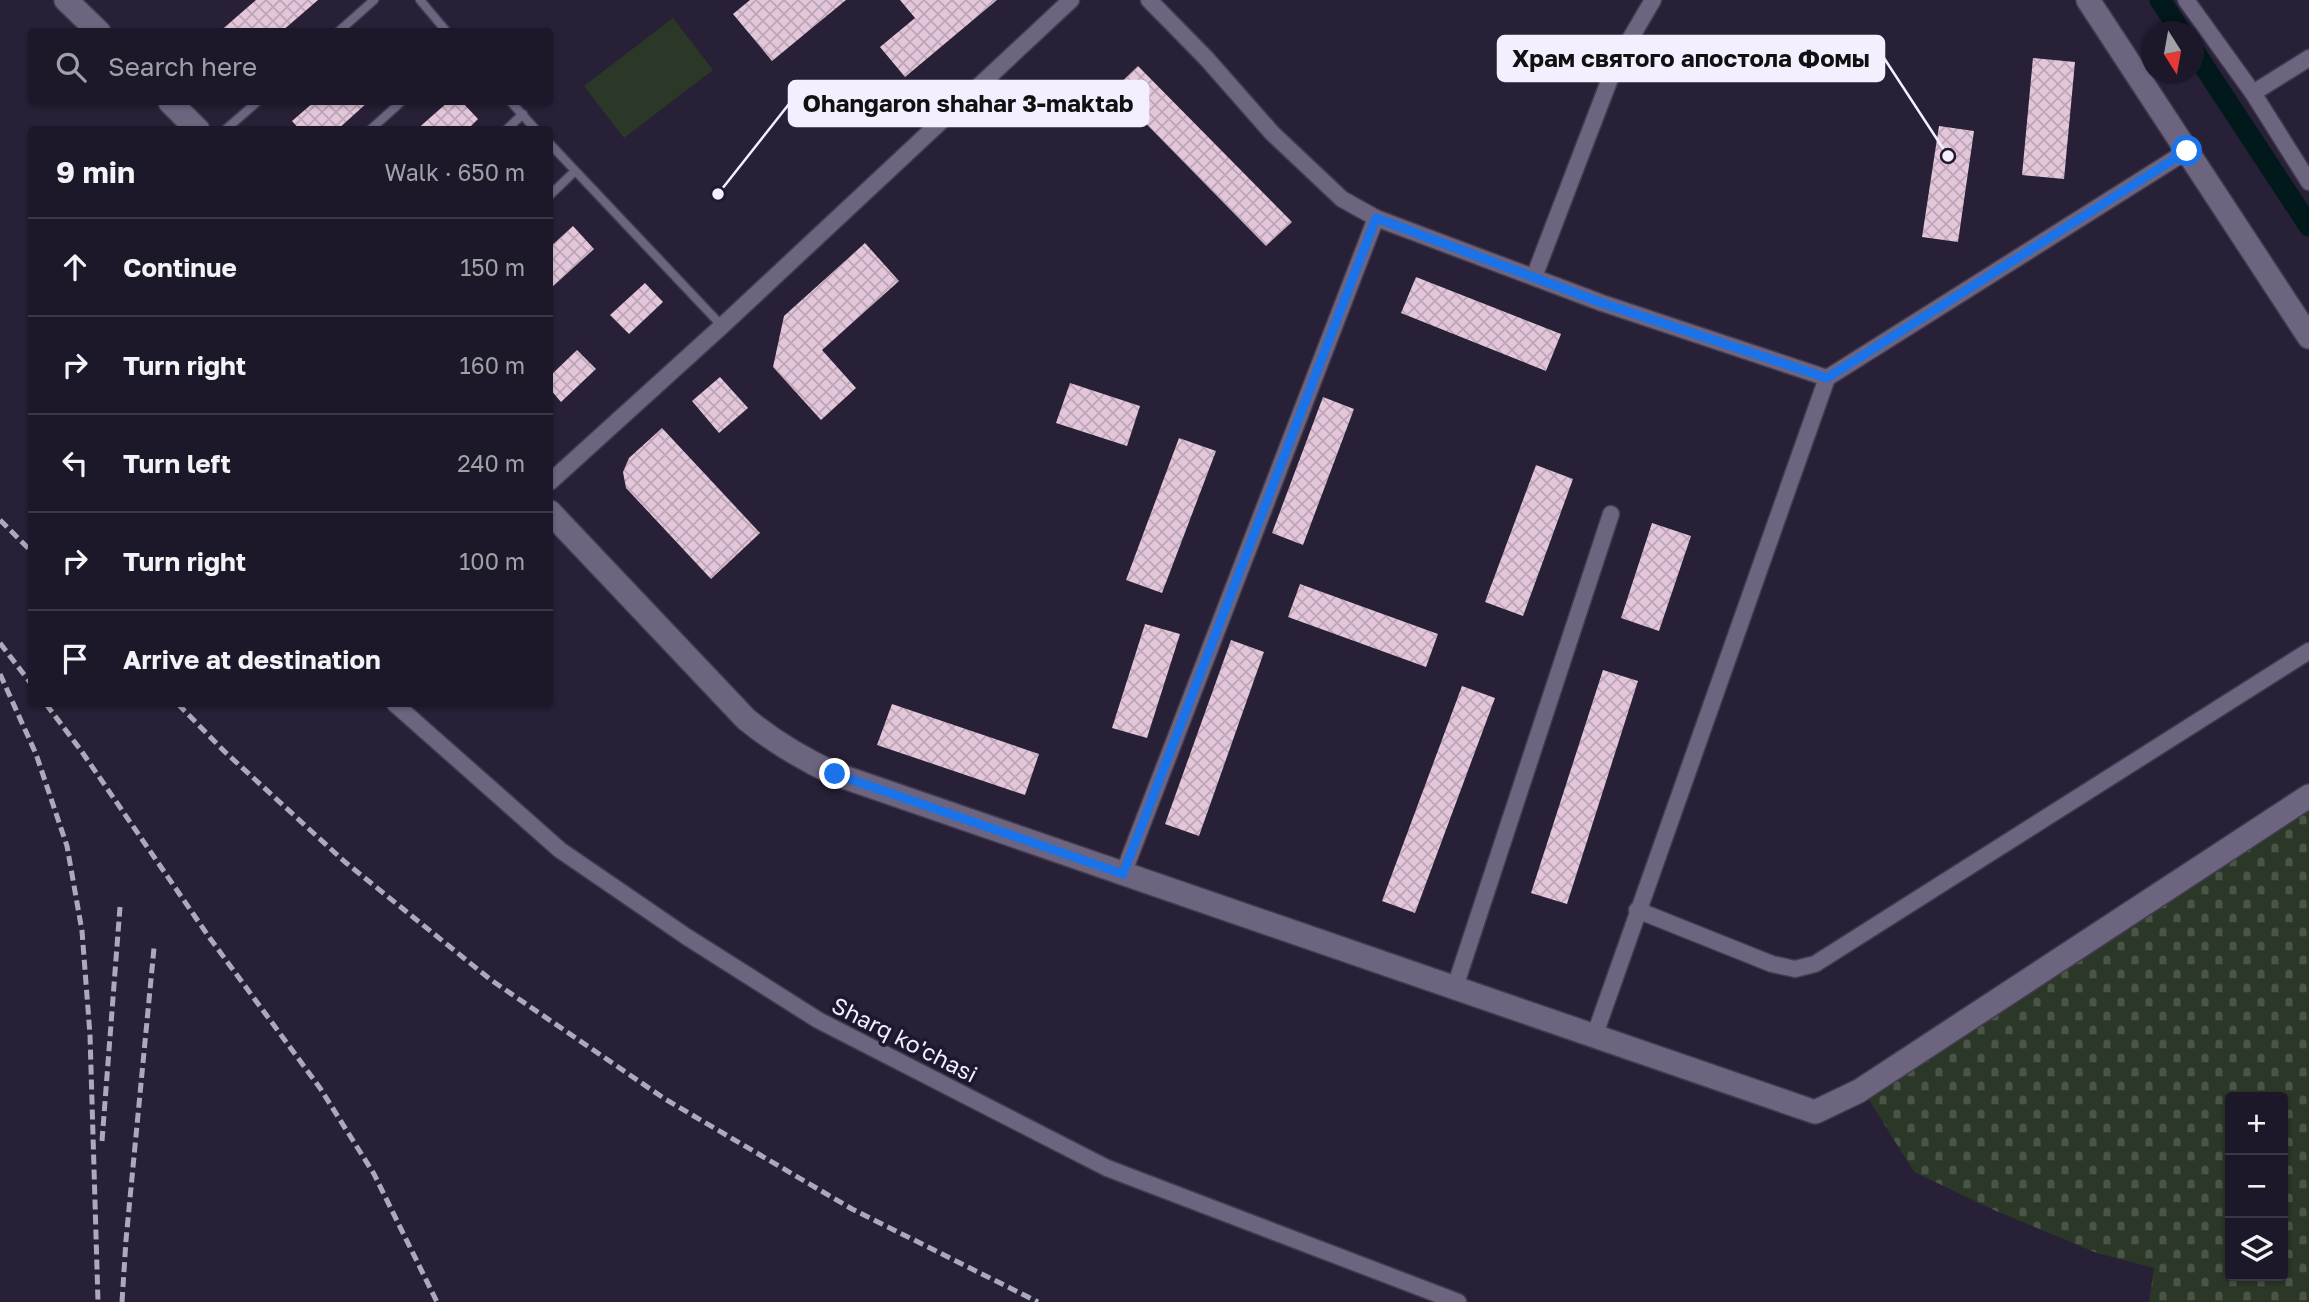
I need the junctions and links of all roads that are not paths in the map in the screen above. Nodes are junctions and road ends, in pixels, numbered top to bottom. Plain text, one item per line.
1 (66, 0) edge
2 (374, 0) edge
3 (420, 0) edge
4 (1071, 0) edge
5 (1149, 0) edge
6 (1653, 0) edge
7 (2088, 0) edge
8 (2189, 1) edge
9 (95, 28) edge
10 (342, 28) edge
11 (444, 28) edge
12 (2309, 58) edge
13 (2253, 93) junction
14 (173, 105) edge
15 (254, 105) edge
16 (398, 105) edge
17 (514, 105) edge
18 (523, 114) junction
19 (194, 126) edge
20 (230, 126) edge
21 (374, 126) edge
22 (510, 126) edge
23 (533, 126) edge
24 (553, 148) edge
25 (2187, 151) junction
26 (574, 172) junction
27 (2309, 182) edge
28 (553, 192) edge
29 (1376, 218) junction
30 (1534, 277) junction
31 (722, 326) junction
32 (2309, 337) edge
33 (1827, 378) junction
34 (553, 479) edge
35 (1611, 514) dead end
36 (553, 515) edge
37 (2309, 650) edge
38 (399, 707) edge
39 (2309, 796) edge
40 (1123, 874) junction
41 (1637, 910) junction
42 (1455, 987) junction
43 (1594, 1037) junction
44 (1458, 1302) edge

1 - 9 main road
2 - 10 lane
3 - 11 lane
4 - 31 street
5 - 29 street
6 - 30 street
7 - 25 main road
8 - 13 street
12 - 13 street
13 - 27 street
14 - 19 main road
15 - 20 lane
16 - 21 lane
17 - 18 lane
18 - 22 lane
18 - 23 lane
24 - 26 lane
25 - 32 main road
25 - 33 street
26 - 28 lane
26 - 31 lane
29 - 30 street
29 - 40 street
30 - 33 street
31 - 34 street
33 - 41 street
35 - 42 street
36 - 40 main road
37 - 41 street
38 - 44 street, Sharq ko'chasi
39 - 43 main road
40 - 42 main road
41 - 43 street
42 - 43 main road

